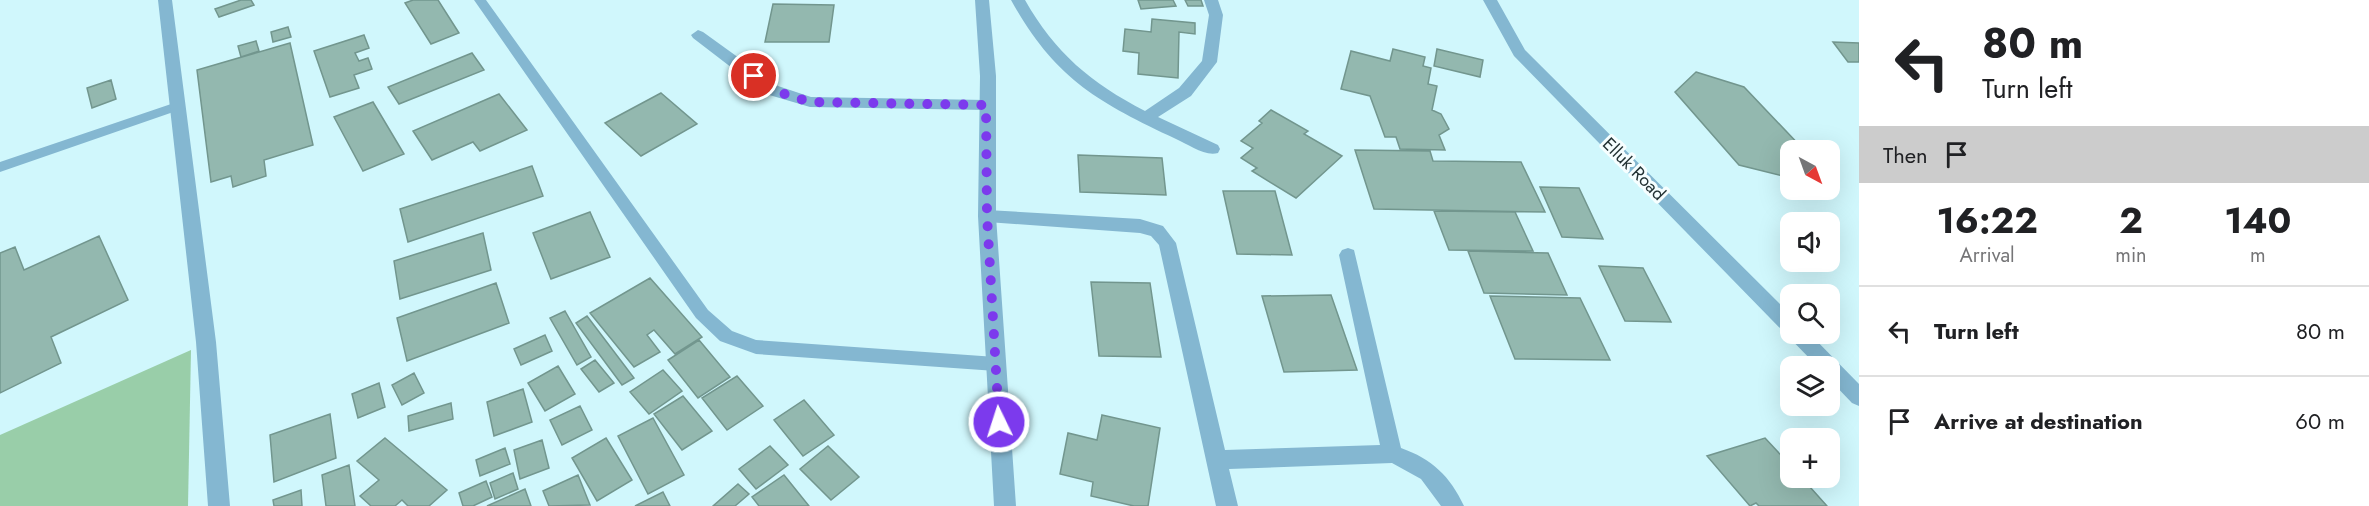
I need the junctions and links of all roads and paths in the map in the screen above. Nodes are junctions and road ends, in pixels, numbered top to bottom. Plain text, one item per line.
1 (165, 0) edge
2 (480, 0) edge
3 (982, 0) edge
4 (1018, 0) edge
5 (1211, 0) edge
6 (1490, 0) edge
7 (698, 34) dead end
8 (986, 105) junction
9 (177, 106) junction
10 (1147, 117) junction
11 (1212, 148) dead end
12 (0, 167) edge
13 (987, 216) junction
14 (1348, 255) dead end
15 (1780, 316) edge
16 (1808, 344) edge
17 (1820, 356) edge
18 (996, 364) junction
19 (1840, 377) edge
20 (1859, 397) edge
21 (1392, 454) junction
22 (1217, 459) junction
23 (219, 506) edge
24 (1005, 506) edge
25 (1227, 506) edge
26 (1453, 506) edge

1 - 9 street
2 - 18 lane
3 - 8 street
4 - 10 street
5 - 10 street
6 - 15 street, Elluk Road
7 - 8 street
8 - 13 street
9 - 12 lane
9 - 23 street
10 - 11 street
13 - 18 street
13 - 22 street
14 - 21 street
16 - 17 street
18 - 24 street
19 - 20 street
21 - 22 street
21 - 26 street
22 - 25 street

